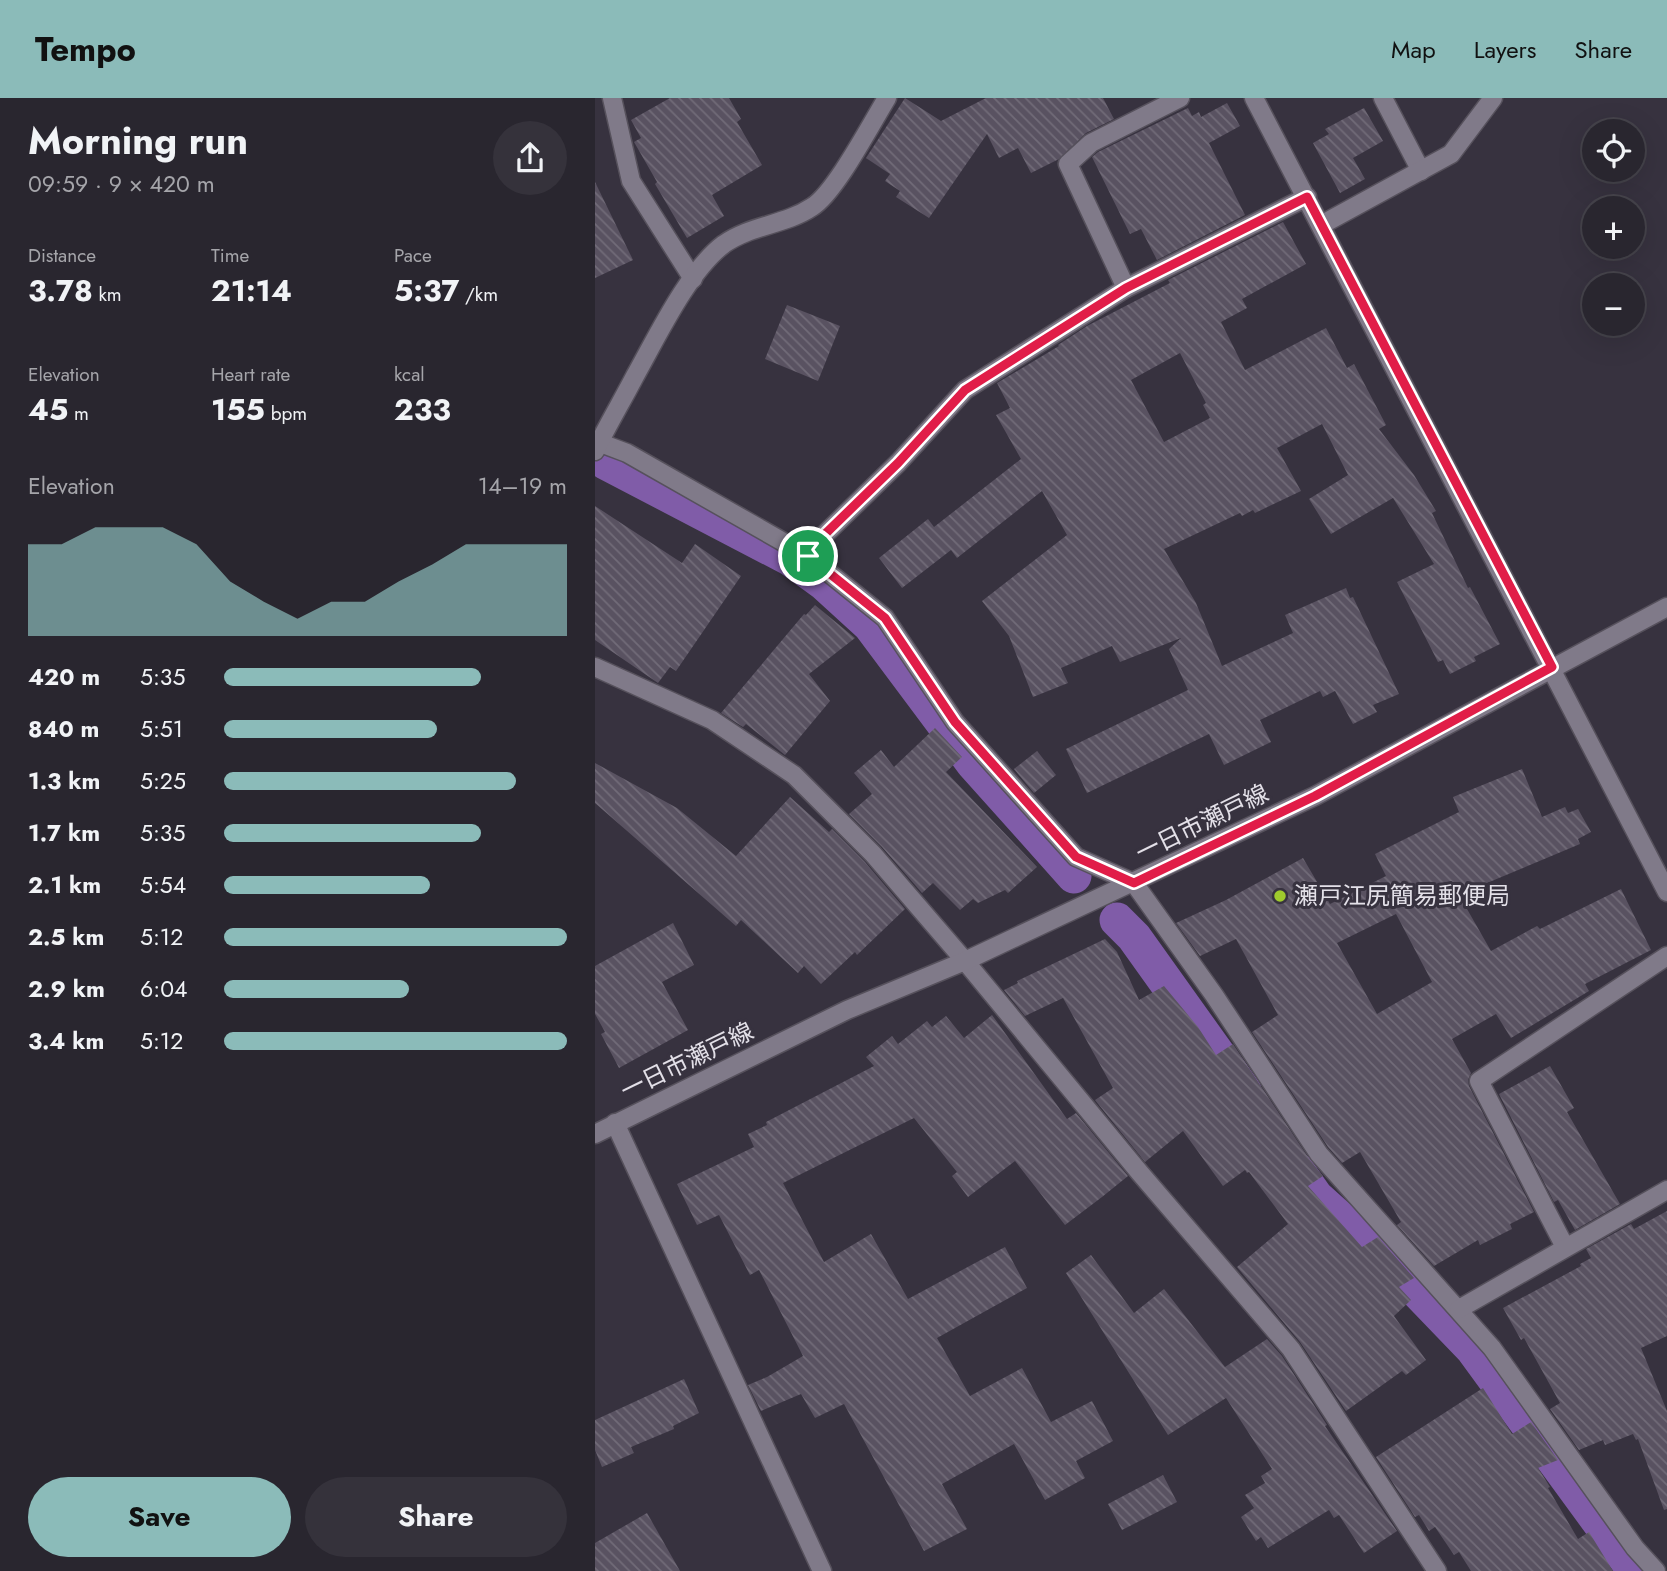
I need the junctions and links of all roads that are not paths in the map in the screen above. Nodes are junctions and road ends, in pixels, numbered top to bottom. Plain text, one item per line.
1 (611, 98) edge
2 (887, 98) edge
3 (1180, 98) edge
4 (1254, 98) edge
5 (1383, 98) edge
6 (1493, 98) edge
7 (1421, 171) junction
8 (1307, 197) junction
9 (1321, 225) junction
10 (692, 279) junction
11 (1126, 288) junction
12 (596, 445) edge
13 (808, 556) junction
14 (1667, 607) edge
15 (595, 667) edge
16 (1552, 667) junction
17 (1134, 883) junction
18 (1667, 892) edge
19 (1667, 956) edge
20 (965, 961) junction
21 (615, 1123) junction
22 (595, 1134) edge
23 (1667, 1190) edge
24 (1565, 1247) junction
25 (1459, 1309) junction
26 (822, 1571) edge
27 (1437, 1571) edge
28 (1656, 1571) edge

1 - 10 street
2 - 10 street
3 - 11 street
4 - 8 street
5 - 7 street
6 - 7 street
7 - 9 street
8 - 9 street
8 - 11 street
9 - 16 street
10 - 12 street
11 - 13 street
12 - 13 street
13 - 17 street
14 - 16 street, 一日市瀬戸線
15 - 20 street
16 - 17 street, 一日市瀬戸線
16 - 18 street
17 - 20 street, 一日市瀬戸線
17 - 25 street
19 - 24 street
20 - 21 street, 一日市瀬戸線
20 - 27 street
21 - 22 street, 一日市瀬戸線
21 - 26 street
23 - 24 street
24 - 25 street
25 - 28 street

